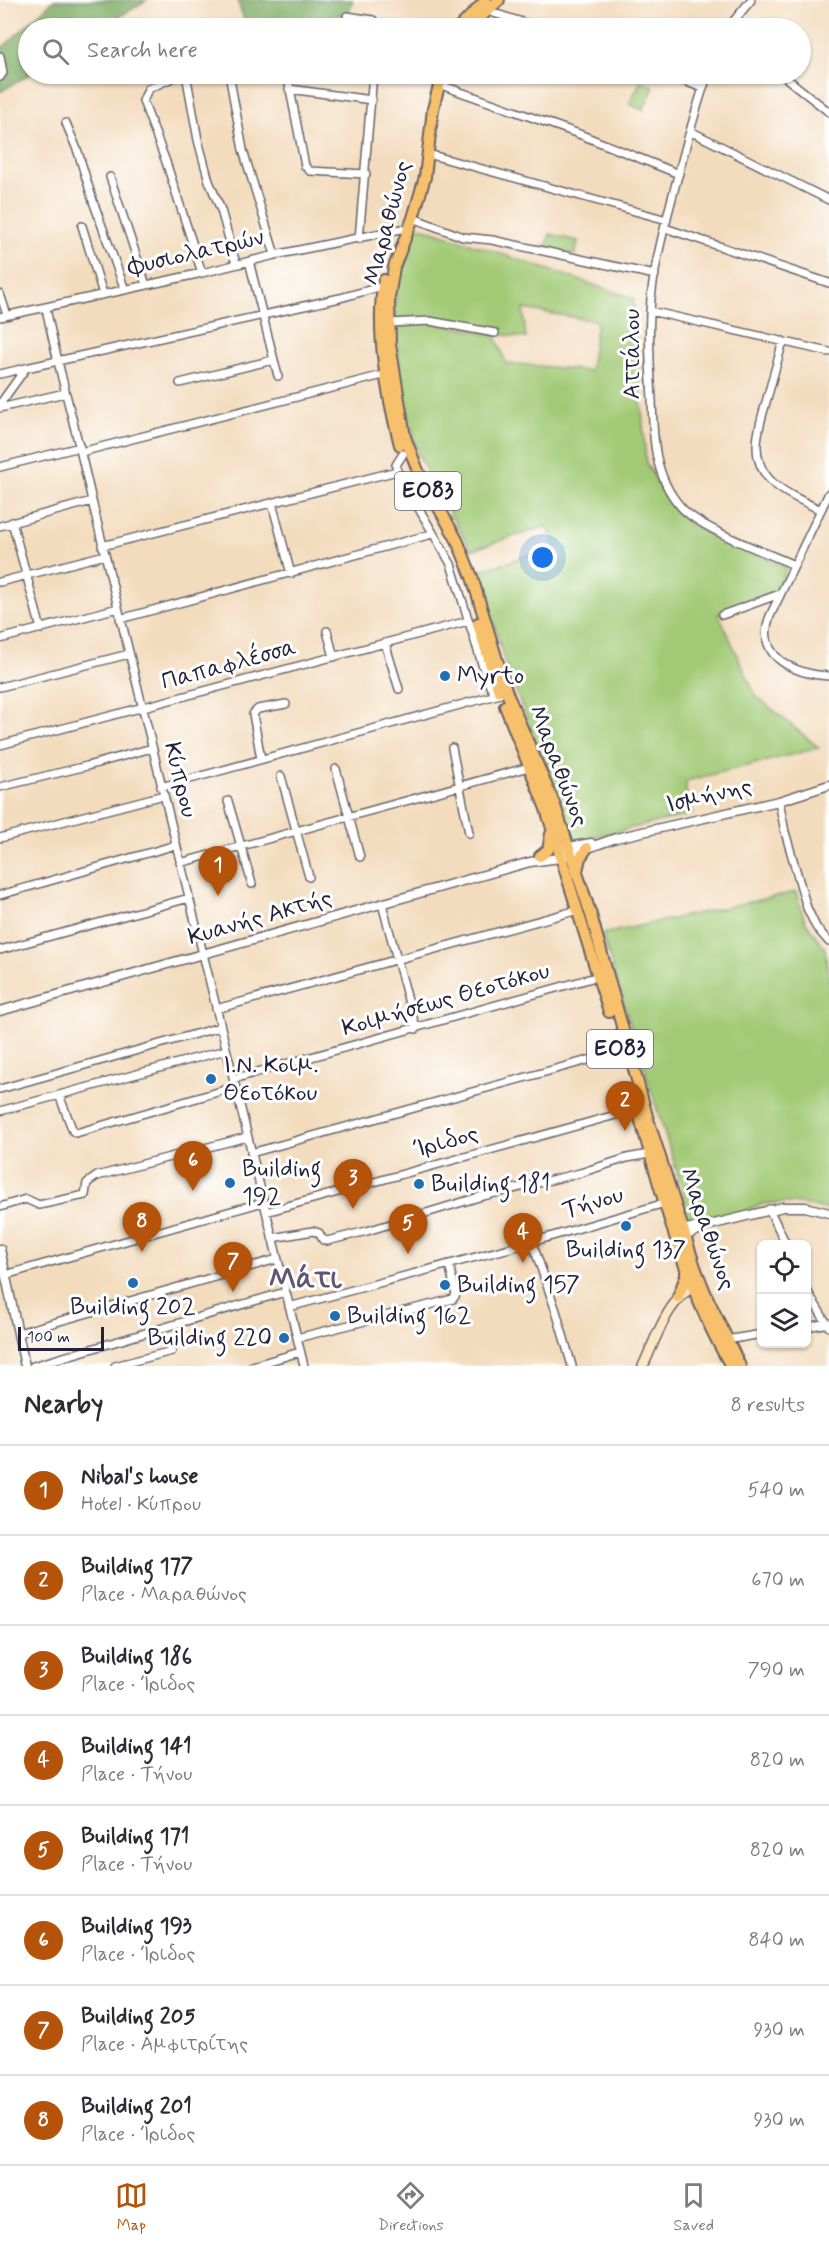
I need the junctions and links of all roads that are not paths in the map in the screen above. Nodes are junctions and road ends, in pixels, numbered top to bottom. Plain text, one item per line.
1 (499, 0) edge
2 (751, 0) edge
3 (486, 5) edge
4 (347, 16) dead end
5 (360, 18) edge
6 (471, 18) edge
7 (476, 18) edge
8 (517, 18) edge
9 (736, 18) edge
10 (0, 56) edge
11 (0, 77) edge
12 (159, 84) edge
13 (188, 84) edge
14 (231, 84) edge
15 (288, 84) edge
16 (373, 84) edge
17 (435, 84) edge
18 (437, 84) edge
19 (455, 84) edge
20 (692, 84) edge
21 (704, 84) edge
22 (794, 84) edge
23 (703, 88) junction
24 (289, 89) junction
25 (372, 100) junction
26 (829, 112) edge
27 (66, 123) dead end
28 (690, 131) junction
29 (428, 154) junction
30 (366, 174) junction
31 (679, 174) junction
32 (110, 177) dead end
33 (829, 200) edge
34 (413, 218) junction
35 (666, 224) junction
36 (82, 226) dead end
37 (401, 229) junction
38 (359, 239) junction
39 (276, 255) junction
40 (249, 261) junction
41 (236, 264) junction
42 (202, 273) junction
43 (655, 275) junction
44 (829, 283) edge
45 (146, 285) junction
46 (383, 286) junction
47 (125, 290) junction
48 (0, 294) edge
49 (103, 294) junction
50 (46, 308) junction
51 (650, 311) junction
52 (262, 315) junction
53 (4, 316) edge
54 (388, 322) junction
55 (495, 333) dead end
56 (783, 341) junction
57 (829, 352) edge
58 (273, 360) junction
59 (57, 361) junction
60 (26, 368) junction
61 (387, 374) junction
62 (0, 375) edge
63 (278, 376) dead end
64 (180, 383) dead end
65 (65, 393) junction
66 (0, 404) edge
67 (0, 408) edge
68 (81, 450) junction
69 (403, 454) junction
70 (0, 467) edge
71 (397, 471) junction
72 (829, 493) edge
73 (92, 501) junction
74 (272, 503) junction
75 (821, 510) junction
76 (12, 522) junction
77 (0, 526) edge
78 (432, 534) junction
79 (102, 546) junction
80 (105, 555) junction
81 (794, 565) junction
82 (291, 574) junction
83 (26, 575) junction
84 (0, 582) edge
85 (780, 594) junction
86 (118, 608) junction
87 (722, 615) dead end
88 (120, 619) junction
89 (468, 621) junction
90 (41, 629) junction
91 (327, 631) dead end
92 (0, 639) edge
93 (385, 643) junction
94 (129, 654) junction
95 (334, 657) junction
96 (829, 676) edge
97 (0, 687) edge
98 (399, 689) dead end
99 (500, 694) junction
100 (286, 704) dead end
101 (142, 708) junction
102 (0, 745) edge
103 (152, 748) junction
104 (452, 748) dead end
105 (261, 759) junction
106 (529, 766) junction
107 (336, 769) dead end
108 (281, 776) dead end
109 (459, 785) junction
110 (829, 785) edge
111 (0, 787) edge
112 (161, 787) junction
113 (164, 795) junction
114 (228, 801) dead end
115 (779, 801) junction
116 (350, 816) junction
117 (552, 827) junction
118 (296, 831) junction
119 (469, 833) dead end
120 (0, 838) edge
121 (176, 845) junction
122 (241, 846) junction
123 (593, 846) junction
124 (564, 852) junction
125 (360, 857) dead end
126 (535, 859) junction
127 (180, 863) junction
128 (577, 875) junction
129 (309, 877) dead end
130 (252, 884) dead end
131 (0, 895) edge
132 (189, 898) junction
133 (382, 904) junction
134 (578, 910) junction
135 (829, 942) edge
136 (0, 950) edge
137 (202, 954) junction
138 (398, 959) junction
139 (599, 976) junction
140 (216, 1010) junction
141 (0, 1011) edge
142 (220, 1027) junction
143 (416, 1029) junction
144 (226, 1050) junction
145 (621, 1051) junction
146 (233, 1079) junction
147 (235, 1087) junction
148 (0, 1089) edge
149 (59, 1095) junction
150 (637, 1109) junction
151 (0, 1111) edge
152 (247, 1137) junction
153 (251, 1154) junction
154 (649, 1154) junction
155 (263, 1202) junction
156 (665, 1203) junction
157 (0, 1207) edge
158 (769, 1209) junction
159 (266, 1212) junction
160 (829, 1213) edge
161 (680, 1233) junction
162 (272, 1238) junction
163 (784, 1240) edge
164 (532, 1242) junction
165 (0, 1249) edge
166 (277, 1259) junction
167 (448, 1264) junction
168 (686, 1271) junction
169 (5, 1275) junction
170 (697, 1285) junction
171 (285, 1292) junction
172 (810, 1294) edge
173 (678, 1297) junction
174 (289, 1307) junction
175 (828, 1325) edge
176 (811, 1327) edge
177 (18, 1333) junction
178 (757, 1335) edge
179 (297, 1338) junction
180 (726, 1340) junction
181 (172, 1351) dead end
182 (300, 1352) junction
183 (25, 1366) edge
184 (33, 1366) edge
185 (115, 1366) edge
186 (252, 1366) edge
187 (304, 1366) edge
188 (572, 1366) edge
189 (643, 1366) edge
190 (731, 1366) edge
191 (740, 1366) edge

1 - 3 main road
2 - 9 street
3 - 6 main road
3 - 7 main road
3 - 8 street
4 - 5 street
10 - 11 street
12 - 42 street
13 - 41 street
14 - 39 street
15 - 24 street
16 - 25 street
17 - 37 main road, Μαραθώνος / ΕΟ83
18 - 29 main road, Μαραθώνος / ΕΟ83
19 - 31 street
20 - 23 street
21 - 23 street, Αττάλου
22 - 26 street
23 - 28 street, Αττάλου
24 - 25 street
24 - 30 street
25 - 30 street
27 - 47 street
28 - 31 street, Αττάλου
28 - 33 street
29 - 34 main road, Μαραθώνος / ΕΟ83
29 - 35 street
30 - 38 street
31 - 35 street, Αττάλου
32 - 45 street
34 - 43 street
34 - 54 main road, Μαραθώνος / ΕΟ83
35 - 43 street, Αττάλου
35 - 44 street
36 - 49 street
37 - 38 street, Φυσιολατρών
37 - 46 main road, Μαραθώνος / ΕΟ83
38 - 39 street, Φυσιολατρών
39 - 40 street, Φυσιολατρών
40 - 41 street, Φυσιολατρών
40 - 52 street
41 - 42 street, Φυσιολατρών
42 - 45 street, Φυσιολατρών
43 - 51 street, Αττάλου
45 - 47 street, Φυσιολατρών
46 - 52 street
46 - 61 main road, Μαραθώνος / ΕΟ83
47 - 49 street, Φυσιολατρών
48 - 53 street
49 - 50 street, Φυσιολατρών
50 - 53 street, Φυσιολατρών
50 - 59 street, Κύπρου
51 - 56 street
51 - 81 street, Αττάλου
52 - 58 street
52 - 59 street
54 - 55 street
54 - 124 main road, Μαραθώνος / ΕΟ83
56 - 57 street
56 - 75 street
58 - 63 street
58 - 64 street
59 - 60 street
59 - 65 street, Κύπρου
60 - 62 street
60 - 66 street
61 - 68 street
61 - 69 main road, Μαραθώνος / ΕΟ83
65 - 67 street
65 - 68 street, Κύπρου
68 - 70 street
68 - 73 street, Κύπρου
69 - 71 street
69 - 99 main road, Μαραθώνος / ΕΟ83
71 - 74 street
71 - 78 street
72 - 75 street
73 - 76 street
73 - 79 street, Κύπρου
74 - 79 street
74 - 82 street
75 - 81 street
76 - 77 street
76 - 83 street
78 - 82 street
78 - 89 street
79 - 80 street, Κύπρου
80 - 83 street
80 - 86 street, Κύπρου
81 - 85 street
82 - 88 street
83 - 84 street
83 - 90 street
85 - 87 street
85 - 96 street
86 - 88 street, Κύπρου
86 - 90 street
88 - 94 street, Κύπρου
89 - 93 street, Παπαφλέσσα
89 - 99 street
90 - 92 street
91 - 95 street
93 - 95 street, Παπαφλέσσα
93 - 98 street
94 - 97 street
94 - 101 street, Κύπρου
95 - 101 street, Παπαφλέσσα
99 - 105 street
99 - 106 main road, Μαραθώνος / ΕΟ83
100 - 105 street
101 - 102 street, Παπαφλέσσα
101 - 103 street, Κύπρου
103 - 111 street
103 - 112 street, Κύπρου
104 - 109 street
105 - 112 street
106 - 109 street
106 - 117 main road, Μαραθώνος / ΕΟ83
107 - 116 street
108 - 118 street
109 - 116 street
109 - 119 street
110 - 115 street, Ισμήνης
112 - 113 street, Κύπρου
113 - 120 street
113 - 121 street, Κύπρου
114 - 122 street
115 - 123 street, Ισμήνης
115 - 135 street
116 - 118 street
116 - 125 street
117 - 124 main road, Μαραθώνος / ΕΟ83
117 - 126 main road
118 - 122 street
118 - 129 street
121 - 127 street, Κύπρου
121 - 131 street
122 - 127 street
122 - 130 street
123 - 124 street, Ισμήνης
123 - 128 main road
124 - 126 street, Κυανής Ακτής
124 - 128 main road, Μαραθώνος / ΕΟ83
124 - 134 main road, Μαραθώνος / ΕΟ83
126 - 133 street, Κυανής Ακτής
127 - 132 street, Κύπρου
128 - 161 main road, Μαραθώνος / ΕΟ83
132 - 136 street
132 - 137 street, Κύπρου
133 - 137 street, Κυανής Ακτής
133 - 138 street
134 - 138 street
134 - 139 main road, Μαραθώνος / ΕΟ83
137 - 140 street, Κύπρου
137 - 141 street, Κυανής Ακτής
138 - 140 street
138 - 143 street
139 - 143 street, Κοιμήσεως Θεοτόκου
139 - 145 main road, Μαραθώνος / ΕΟ83
140 - 142 street, Κύπρου
142 - 144 street, Κύπρου
142 - 148 street
143 - 146 street, Κοιμήσεως Θεοτόκου
144 - 146 street, Κύπρου
144 - 149 street
145 - 150 main road, Μαραθώνος / ΕΟ83
145 - 153 street
146 - 147 street, Κύπρου
147 - 149 street
147 - 152 street, Κύπρου
149 - 151 street
150 - 154 main road, Μαραθώνος / ΕΟ83
150 - 159 street, Ίριδος
152 - 153 street, Κύπρου
152 - 157 street
153 - 155 street, Κύπρου
154 - 156 main road, Μαραθώνος / ΕΟ83
154 - 162 street
155 - 159 street, Κύπρου
155 - 169 street
156 - 161 main road, Μαραθώνος / ΕΟ83
156 - 164 street, Τήνου
158 - 160 street
158 - 161 street
158 - 163 street
159 - 162 street, Κύπρου
161 - 168 main road, Μαραθώνος / ΕΟ83
161 - 170 main road, Μαραθώνος / ΕΟ83
162 - 166 street, Κύπρου
164 - 167 street, Τήνου
164 - 188 street
165 - 169 street
166 - 171 street, Κύπρου
166 - 177 street
167 - 174 street, Τήνου
167 - 179 street
168 - 170 main road, Μαραθώνος / ΕΟ83
168 - 173 main road
169 - 177 street
170 - 173 main road
170 - 180 main road, Μαραθώνος / ΕΟ83
170 - 190 main road, Μαραθώνος / ΕΟ83
171 - 174 street, Κύπρου
171 - 184 street
172 - 175 street
173 - 189 main road
174 - 179 street, Κύπρου
175 - 176 street
177 - 183 street
178 - 180 street
179 - 182 street, Κύπρου
180 - 191 main road, Μαραθώνος / ΕΟ83
181 - 185 street
182 - 186 street
182 - 187 street, Κύπρου

